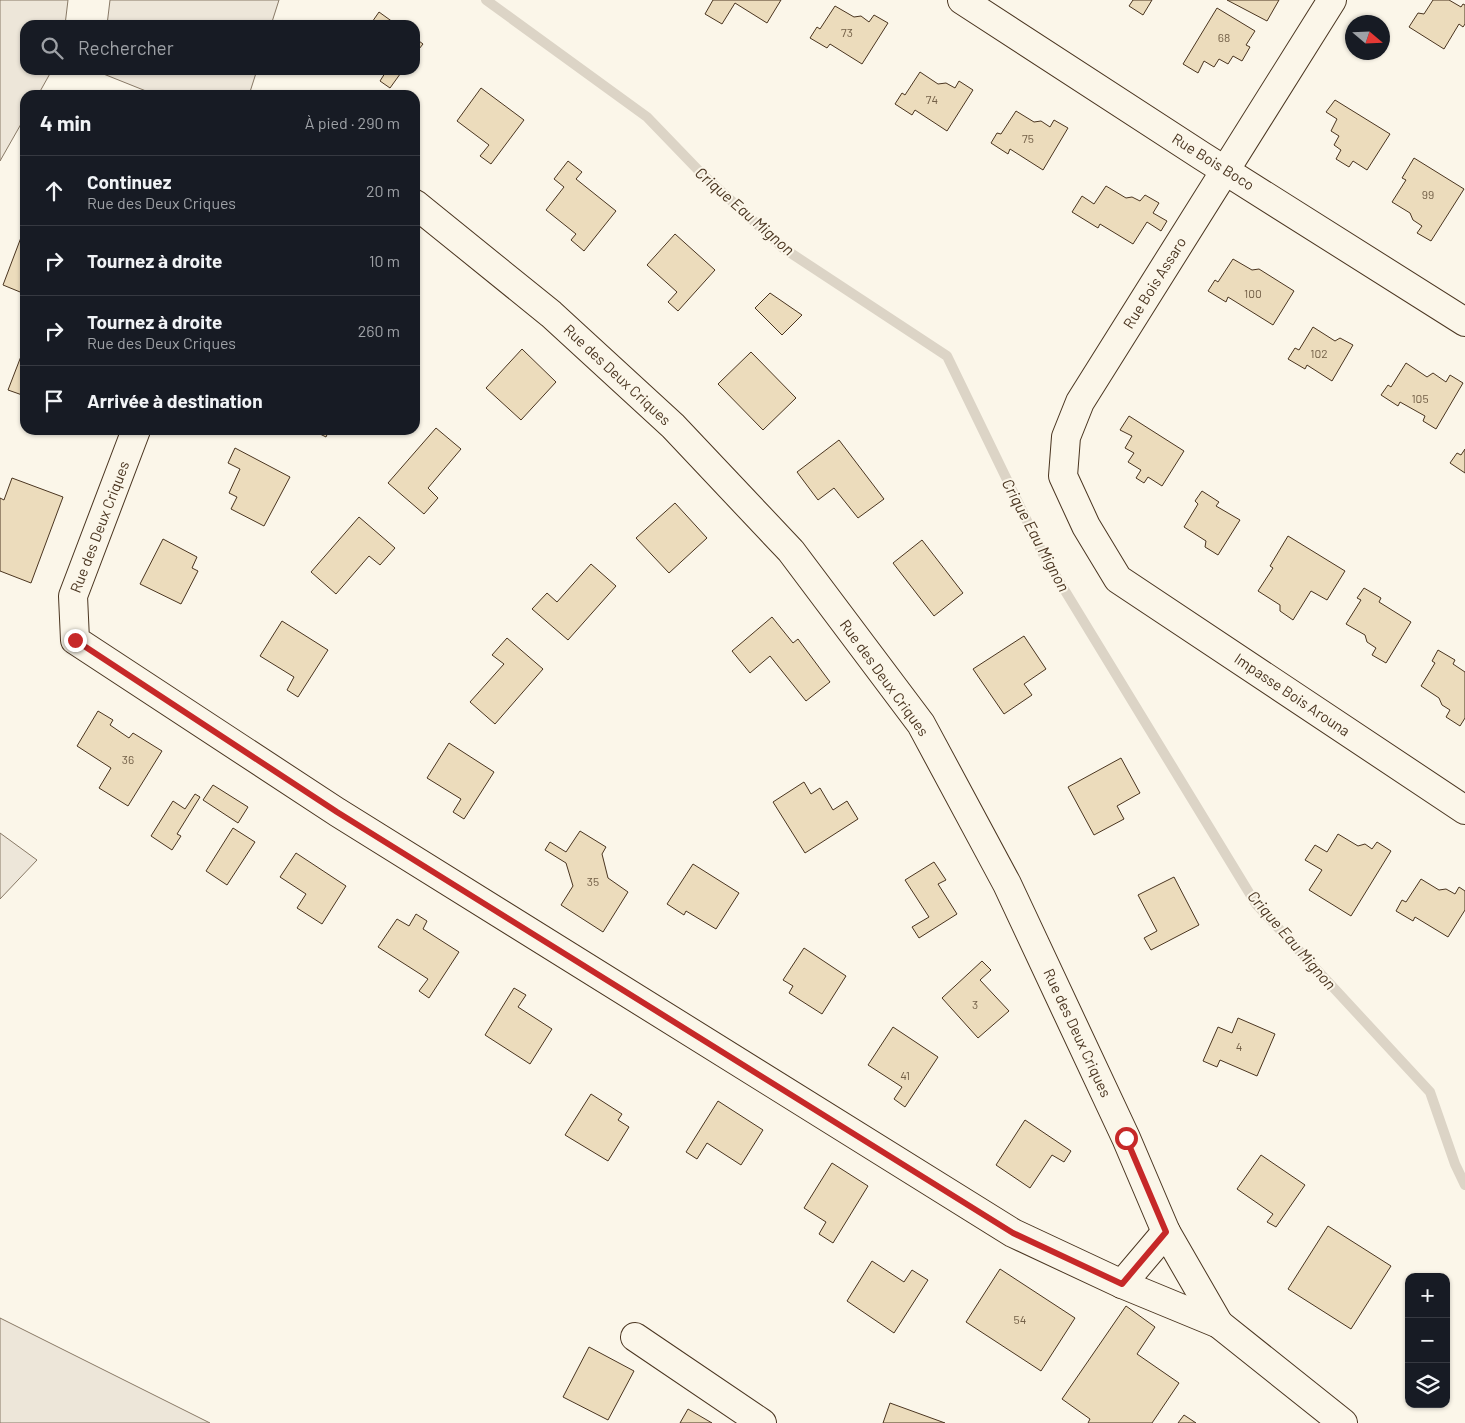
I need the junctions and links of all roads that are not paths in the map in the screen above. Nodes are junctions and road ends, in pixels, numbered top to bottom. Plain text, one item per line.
1 (962, 0) edge
2 (1332, 0) edge
3 (1227, 170) junction
4 (420, 208) edge
5 (1465, 322) edge
6 (134, 435) edge
7 (1118, 580) joint
8 (1465, 810) edge
9 (1166, 1232) junction
10 (1122, 1284) junction
11 (1219, 1324) junction
12 (635, 1337) dead end
13 (762, 1423) edge
14 (1343, 1423) edge

1 - 3 street, Rue Bois Boco
2 - 3 street, Rue Bois Assaro
3 - 5 street, Rue Bois Boco
3 - 7 street, Rue Bois Assaro
4 - 9 street, Rue des Deux Criques
6 - 10 street, Rue des Deux Criques
7 - 8 street, Impasse Bois Arouna
9 - 10 street
9 - 11 street, Rue des Deux Criques
10 - 11 street, Rue des Deux Criques
11 - 14 street, Rue des Deux Criques
12 - 13 street

